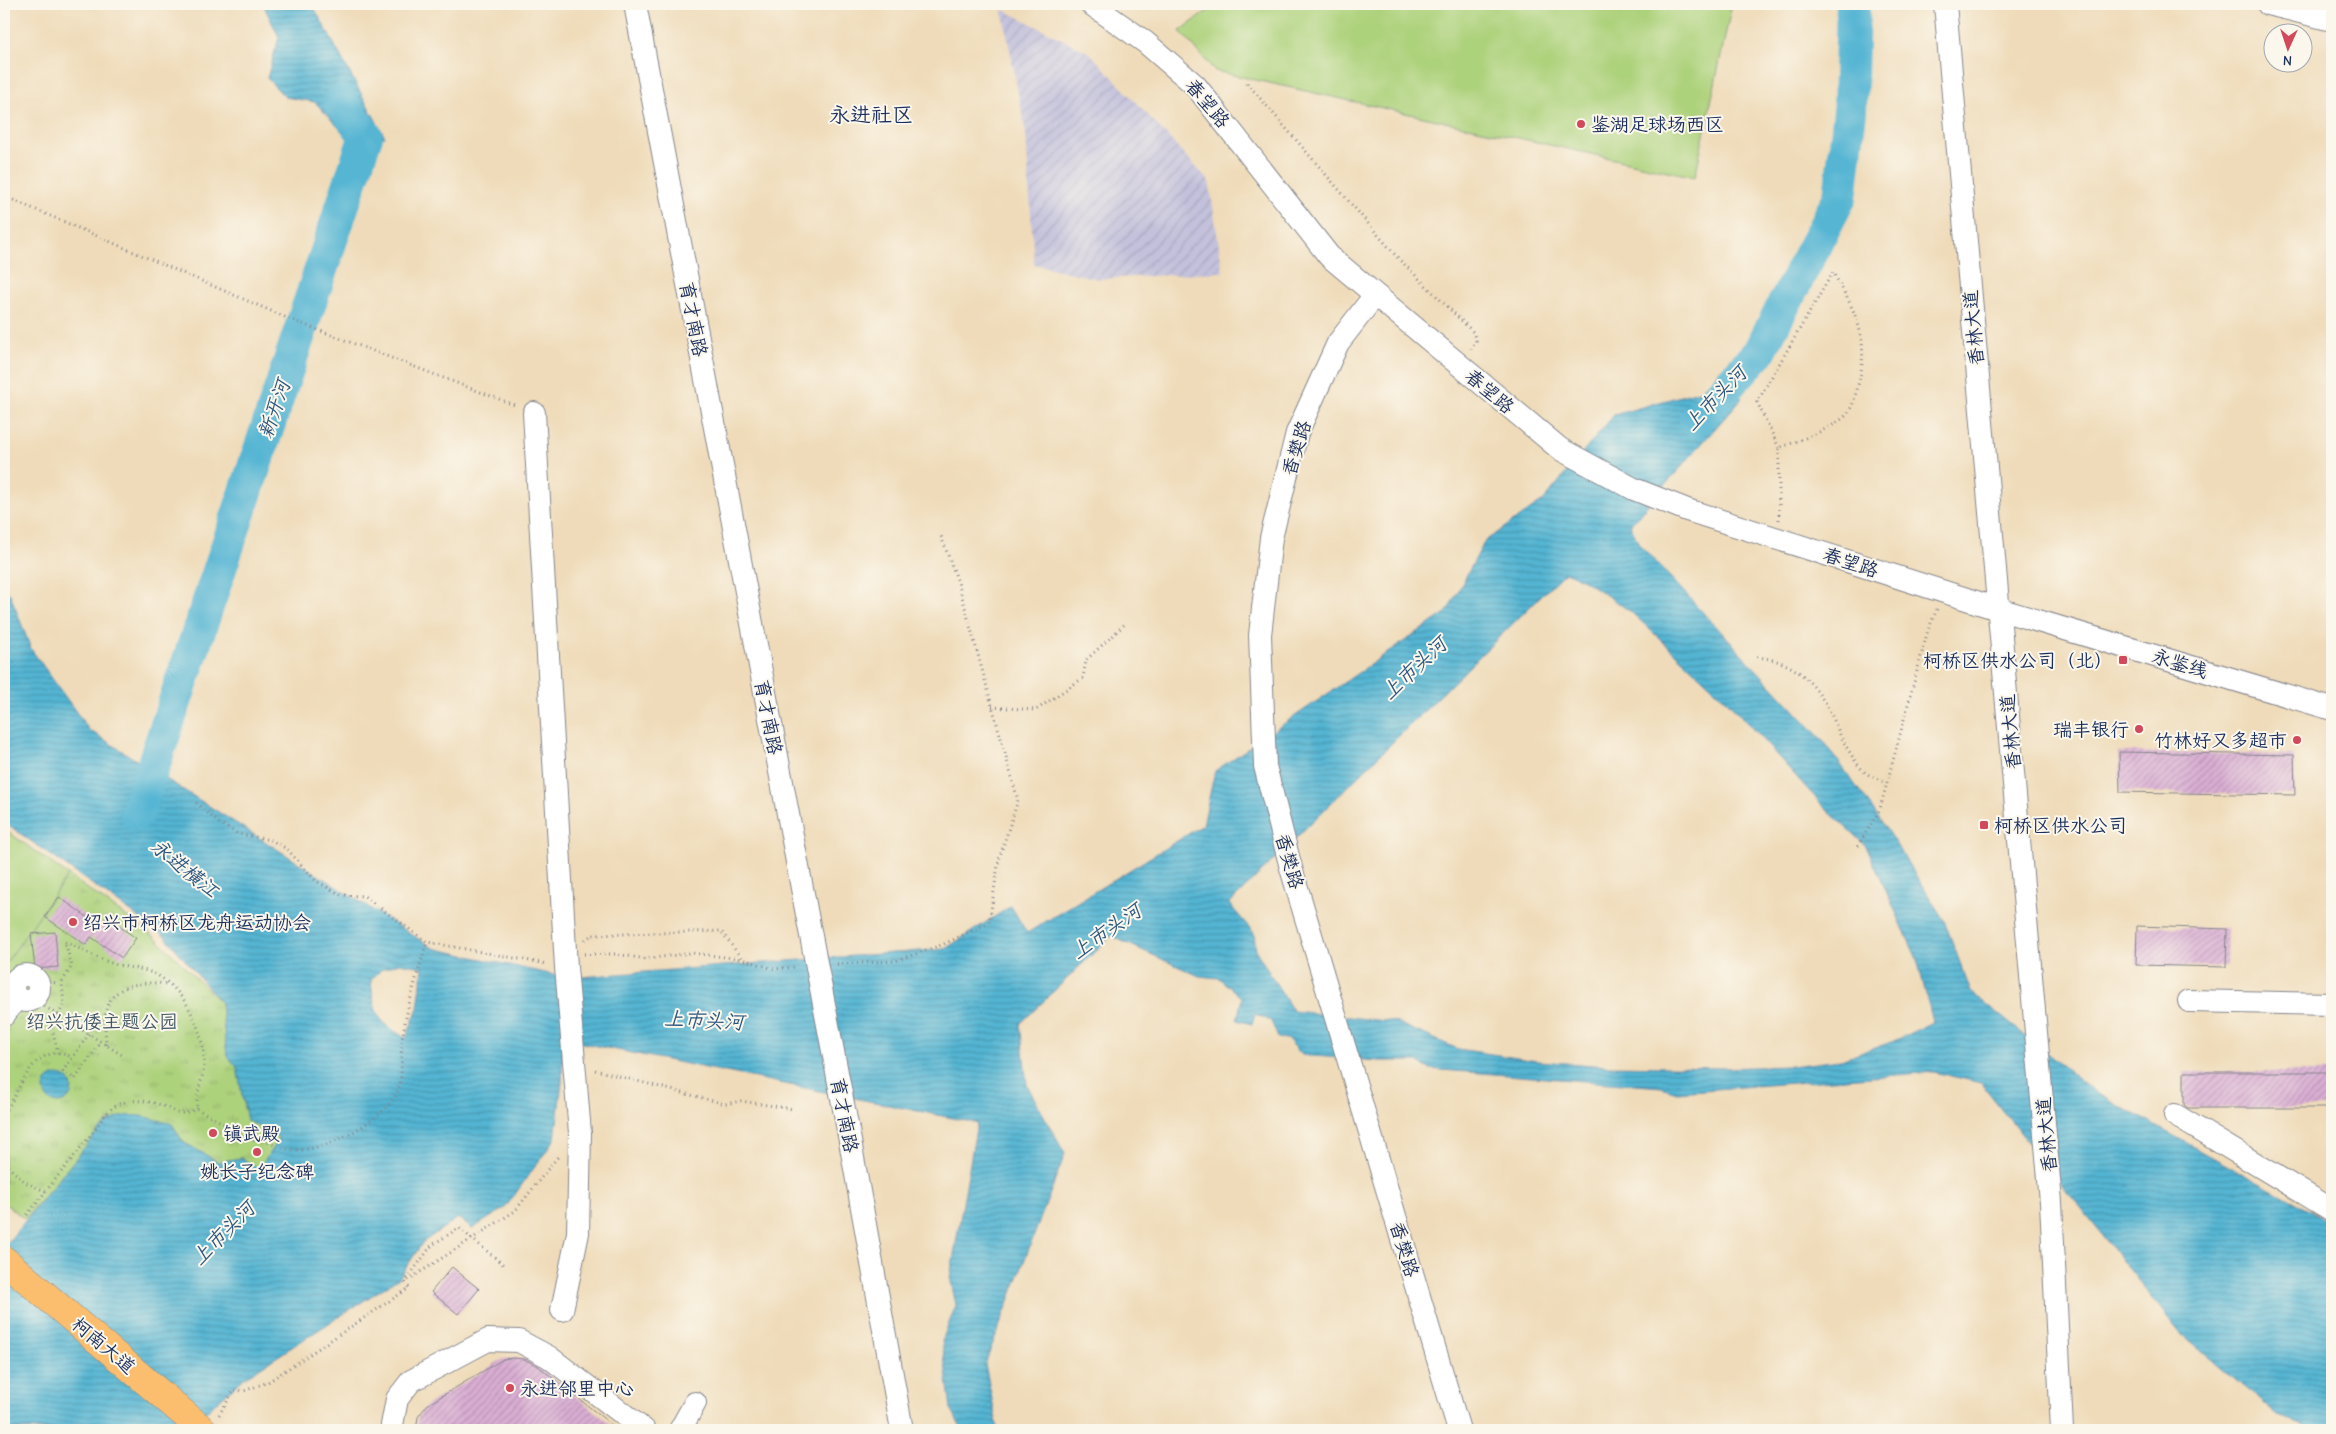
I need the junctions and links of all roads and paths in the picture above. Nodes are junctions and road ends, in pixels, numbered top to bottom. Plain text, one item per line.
1 (635, 4) edge
2 (1090, 4) edge
3 (1164, 4) edge
4 (1945, 4) edge
5 (2268, 4) edge
6 (1171, 9) dead end
7 (2332, 20) edge
8 (1247, 83) dead end
9 (4, 196) edge
10 (1375, 295) junction
11 (1461, 366) junction
12 (534, 412) joint
13 (1779, 448) junction
14 (942, 536) dead end
15 (1779, 539) junction
16 (1944, 592) junction
17 (1998, 610) junction
18 (1126, 623) dead end
19 (1757, 657) dead end
20 (992, 707) junction
21 (2332, 709) edge
22 (1887, 783) junction
23 (196, 803) dead end
24 (1858, 846) dead end
25 (427, 942) junction
26 (742, 959) junction
27 (566, 960) junction
28 (537, 962) dead end
29 (816, 963) junction
30 (62, 982) junction
31 (168, 984) junction
32 (29, 993) junction
33 (2189, 1001) dead end
34 (2332, 1004) edge
35 (4, 1015) edge
36 (58, 1015) junction
37 (105, 1017) junction
38 (83, 1030) junction
39 (89, 1034) junction
40 (101, 1042) junction
41 (106, 1045) junction
42 (58, 1053) junction
43 (122, 1055) dead end
44 (73, 1057) junction
45 (574, 1075) junction
46 (197, 1109) junction
47 (793, 1109) dead end
48 (4, 1112) edge
49 (2175, 1115) dead end
50 (580, 1133) junction
51 (4, 1163) edge
52 (47, 1192) junction
53 (2332, 1210) edge
54 (27, 1215) dead end
55 (473, 1240) junction
56 (4, 1260) edge
57 (505, 1266) dead end
58 (405, 1282) junction
59 (562, 1310) dead end
60 (695, 1403) dead end
61 (209, 1426) edge
62 (394, 1430) edge
63 (644, 1430) edge
64 (680, 1430) edge
65 (902, 1430) edge
66 (1460, 1430) edge
67 (2062, 1430) edge

1 - 29 street, 育才南路
2 - 10 street, 春望路
3 - 6 path
4 - 17 street, 香林大道
5 - 7 street
8 - 11 path
9 - 12 path
10 - 11 street, 春望路
10 - 66 street, 香樊路
11 - 15 street, 春望路
12 - 27 street
13 - 13 path
13 - 15 path
14 - 20 path
15 - 16 street, 春望路
16 - 17 street, 春望路
16 - 22 path
17 - 21 street, 永鉴线
17 - 67 street, 香林大道
18 - 20 path
19 - 22 path
20 - 29 path
22 - 24 path
23 - 25 path
25 - 28 path
25 - 46 path
26 - 27 path
26 - 27 path
26 - 29 path
27 - 45 street
29 - 65 street, 育才南路, bridge
30 - 31 path
30 - 32 path
30 - 36 path
31 - 37 path
31 - 46 path
32 - 35 street
32 - 36 path
33 - 34 street
36 - 38 path
36 - 42 path
37 - 38 path
37 - 41 path
38 - 39 path
39 - 40 path
39 - 44 path
40 - 41 path
40 - 44 path
41 - 43 path
42 - 44 path
42 - 48 path
45 - 47 path
45 - 50 street
46 - 52 path
49 - 53 street
50 - 55 path
50 - 59 street
51 - 52 path
52 - 54 path
55 - 57 path
55 - 58 path
55 - 58 path
56 - 61 main road, 柯南大道
58 - 61 path
60 - 64 street
62 - 63 street

